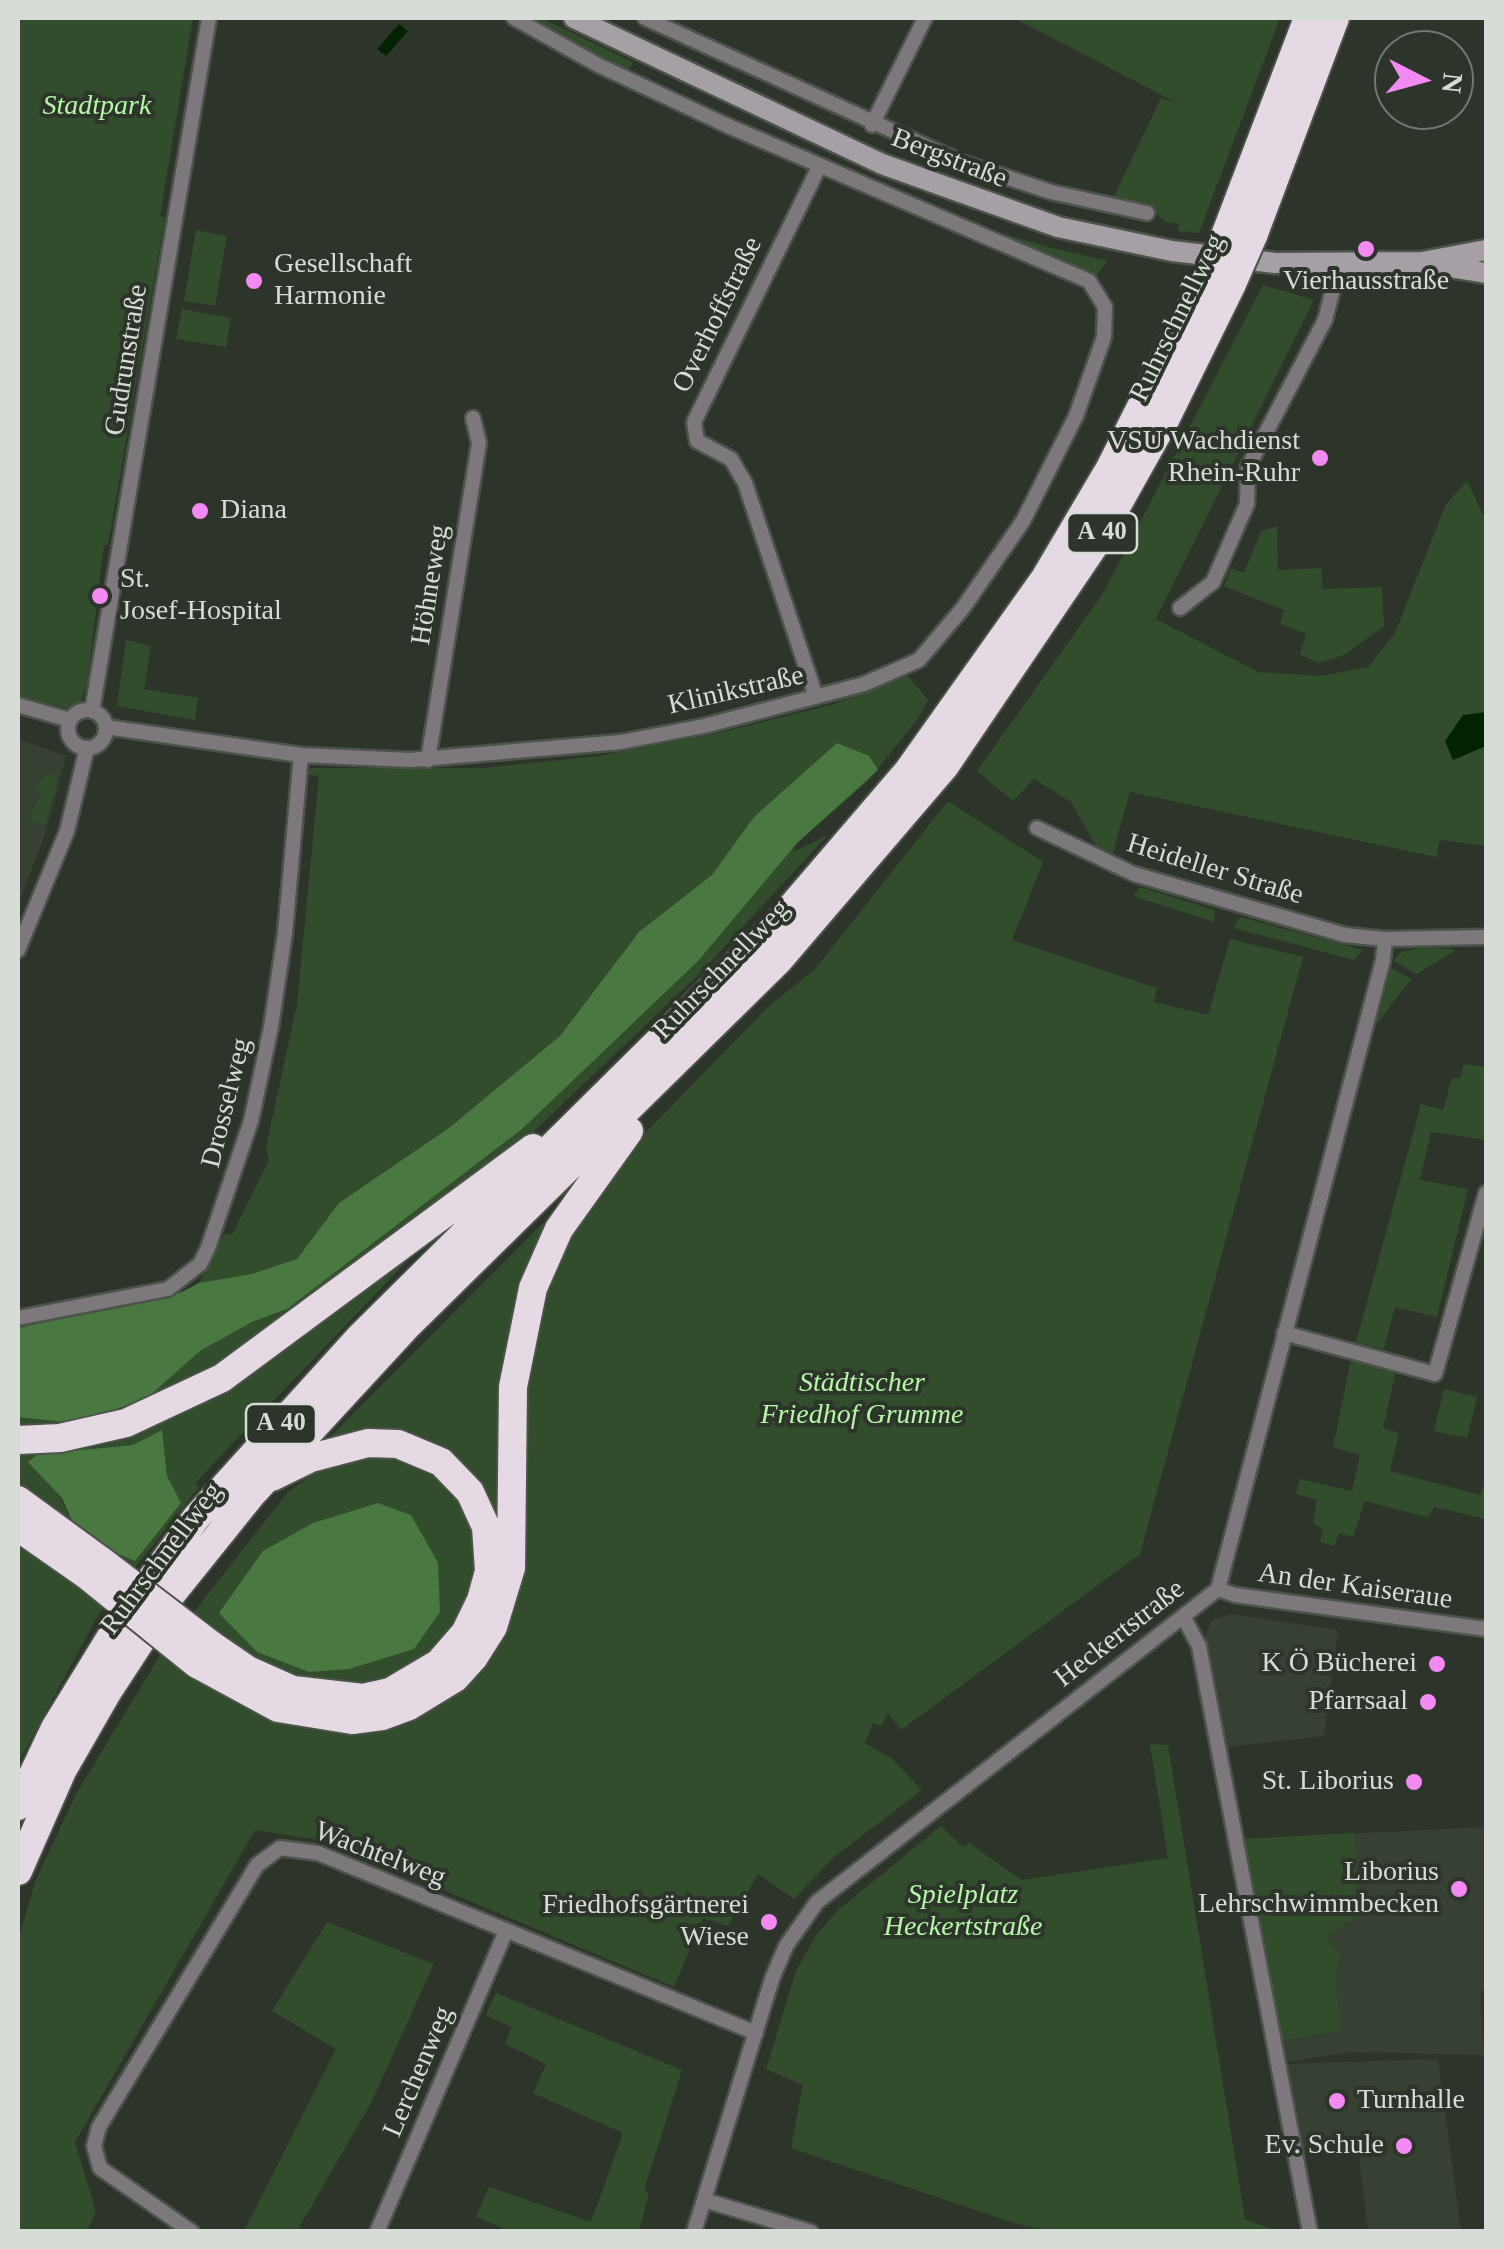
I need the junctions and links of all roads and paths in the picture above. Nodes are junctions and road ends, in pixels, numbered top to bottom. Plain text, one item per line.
1 (209, 18) edge
2 (514, 18) edge
3 (574, 18) edge
4 (644, 18) edge
5 (925, 18) edge
6 (1308, 18) edge
7 (1335, 18) edge
8 (872, 125) junction
9 (819, 167) junction
10 (1147, 213) dead end
11 (1239, 234) junction
12 (1486, 250) edge
13 (1422, 262) junction
14 (1330, 264) junction
15 (1073, 272) joint
16 (1486, 273) edge
17 (474, 418) dead end
18 (1180, 608) dead end
19 (816, 697) junction
20 (18, 704) edge
21 (92, 711) junction
22 (70, 720) junction
23 (106, 727) junction
24 (88, 748) junction
25 (301, 755) junction
26 (428, 760) junction
27 (926, 768) junction
28 (1037, 828) dead end
29 (1486, 936) edge
30 (1385, 940) junction
31 (18, 950) edge
32 (708, 1033) junction
33 (610, 1093) junction
34 (1486, 1193) edge
35 (18, 1318) edge
36 (1284, 1334) junction
37 (18, 1440) edge
38 (252, 1494) junction
39 (18, 1500) edge
40 (18, 1527) edge
41 (94, 1568) junction
42 (1218, 1589) junction
43 (1184, 1618) junction
44 (1486, 1630) edge
45 (203, 1654) junction
46 (18, 1806) edge
47 (18, 1871) edge
48 (506, 1931) junction
49 (756, 2034) junction
50 (704, 2200) junction
51 (192, 2232) edge
52 (377, 2232) edge
53 (694, 2232) edge
54 (812, 2232) edge
55 (1310, 2232) edge

1 - 21 street, Gudrunstraße
2 - 9 street, Bergstraße
3 - 14 street, Bergstraße
4 - 8 street, Bergstraße
5 - 8 street, Bergstraße
6 - 11 highway, Ruhrschnellweg / A 40
7 - 11 highway, Ruhrschnellweg / A 40
8 - 10 street, Bergstraße
9 - 15 street, Bergstraße
9 - 19 street, Overhoffstraße
11 - 27 highway, Ruhrschnellweg / A 40, bridge
12 - 13 street, Bergstraße
13 - 14 street, Bergstraße
13 - 16 street, Bergstraße
14 - 18 street
15 - 19 street, Klinikstraße
17 - 26 street, Höhneweg
19 - 26 street, Klinikstraße
20 - 22 street
21 - 22 street
21 - 23 street
22 - 24 street
23 - 24 street
23 - 25 street, Klinikstraße
24 - 31 street
25 - 26 street, Klinikstraße
25 - 35 street, Drosselweg
27 - 32 highway, Ruhrschnellweg / A 40
27 - 33 highway, Ruhrschnellweg / A 40
28 - 30 street, Heideller Straße
29 - 30 street
30 - 36 street, Heckertstraße
32 - 38 highway, Ruhrschnellweg / A 40
32 - 45 highway
33 - 37 highway
33 - 46 highway, Ruhrschnellweg / A 40
34 - 36 street
36 - 42 street, Heckertstraße
38 - 45 highway
38 - 47 highway, Ruhrschnellweg / A 40
39 - 41 highway
40 - 41 highway
41 - 45 highway, bridge
42 - 43 street, Heckertstraße
42 - 44 street, An der Kaiseraue
43 - 49 street, Heckertstraße
43 - 55 street
48 - 49 street, Wachtelweg
48 - 51 street, Wachtelweg
48 - 52 street, Lerchenweg
49 - 50 street, Heckertstraße
50 - 53 street, Heckertstraße
50 - 54 street

